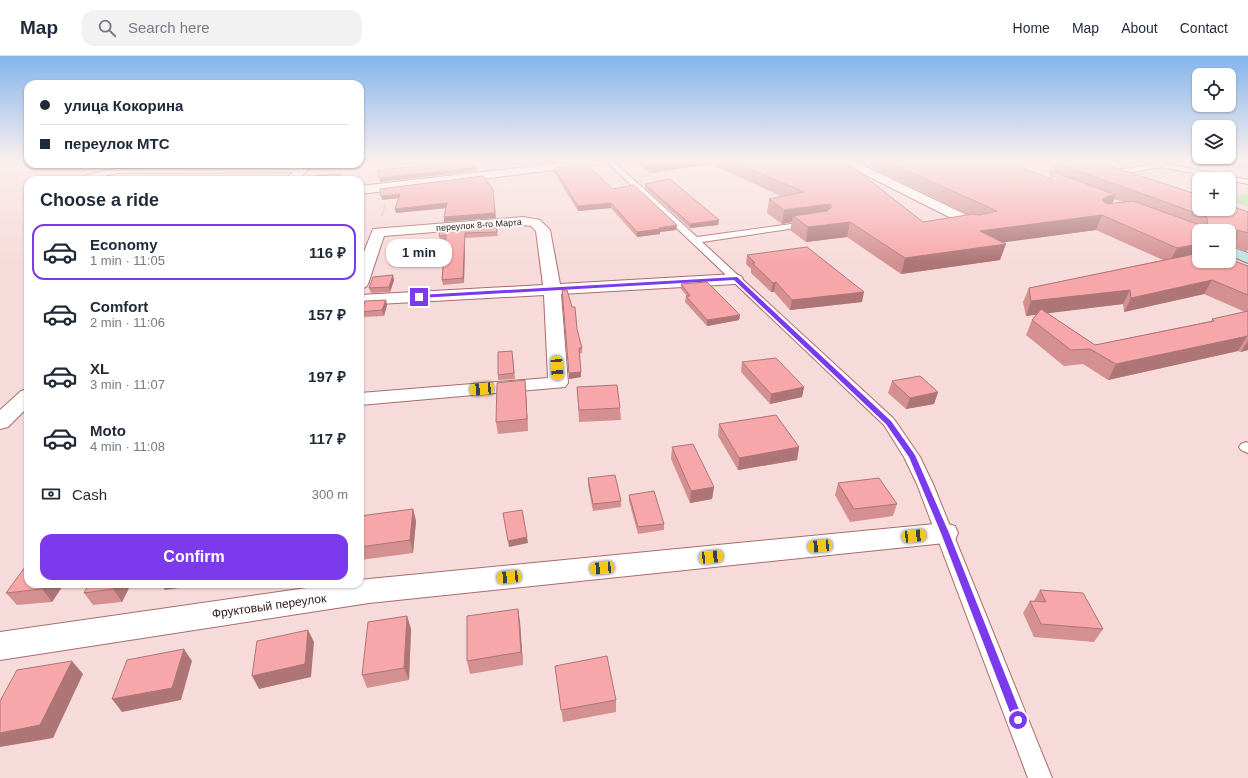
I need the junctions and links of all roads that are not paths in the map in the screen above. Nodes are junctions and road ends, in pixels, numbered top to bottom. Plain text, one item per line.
1 (646, 195) edge
2 (914, 195) edge
3 (816, 222) edge
4 (974, 224) edge
5 (695, 240) junction
6 (1236, 253) edge
7 (1248, 258) edge
8 (364, 272) edge
9 (735, 278) junction
10 (552, 288) junction
11 (364, 300) edge
12 (24, 399) edge
13 (364, 399) edge
14 (0, 422) edge
15 (945, 533) junction
16 (0, 646) edge
17 (1040, 778) edge

1 - 5 lane
2 - 4 street
3 - 5 lane
5 - 9 lane
6 - 7 main road
8 - 10 street, переулок 8-го Марта
9 - 10 street
9 - 15 lane
10 - 11 street
10 - 13 street, переулок 8-го Марта
12 - 14 street
15 - 16 street, Фруктовый переулок
15 - 17 lane

